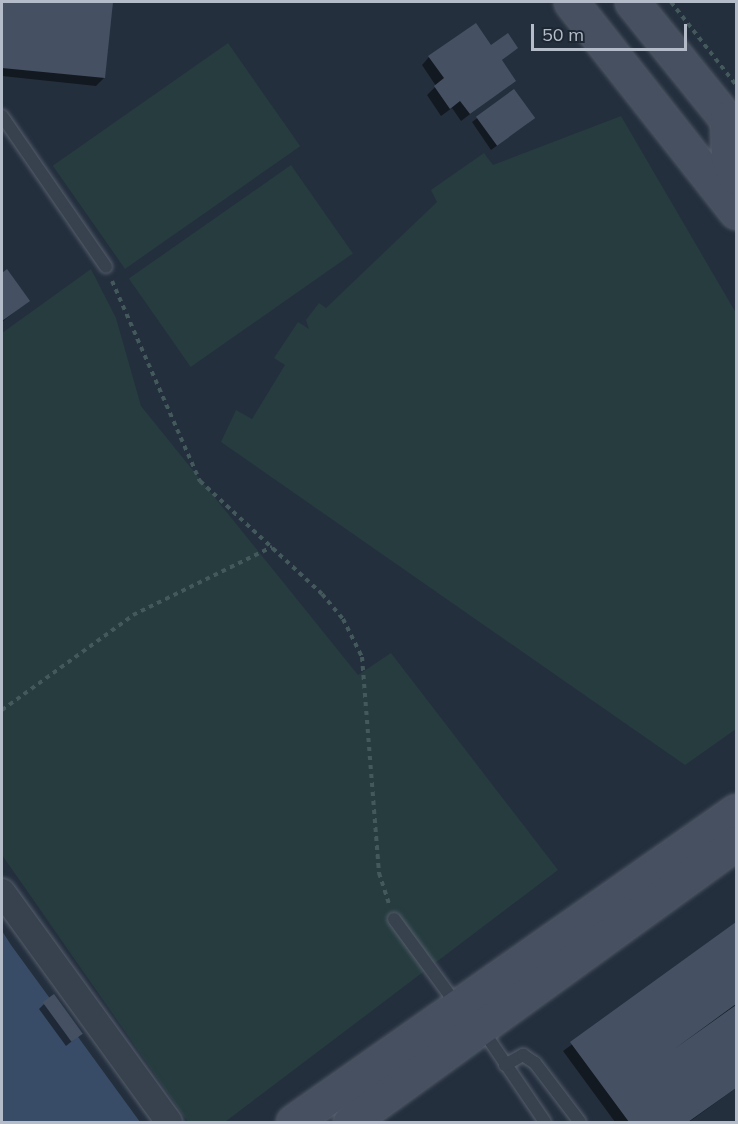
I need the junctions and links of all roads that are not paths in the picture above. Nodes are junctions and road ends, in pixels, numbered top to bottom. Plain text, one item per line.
1 (571, 2) edge
2 (632, 2) edge
3 (2, 116) edge
4 (732, 124) edge
5 (736, 177) edge
6 (736, 212) edge
7 (106, 267) road end
8 (736, 811) edge
9 (736, 843) edge
10 (2, 892) edge
11 (394, 919) road end
12 (470, 1017) junction
13 (505, 1065) junction
14 (169, 1122) edge
15 (293, 1122) edge
16 (350, 1122) edge
17 (545, 1122) edge
18 (580, 1122) edge

1 - 6 street
2 - 4 street
3 - 7 lane
4 - 5 street
8 - 12 street
9 - 12 street
10 - 14 street
11 - 12 lane
12 - 13 lane
12 - 15 street
12 - 16 street
13 - 17 lane
13 - 18 lane

